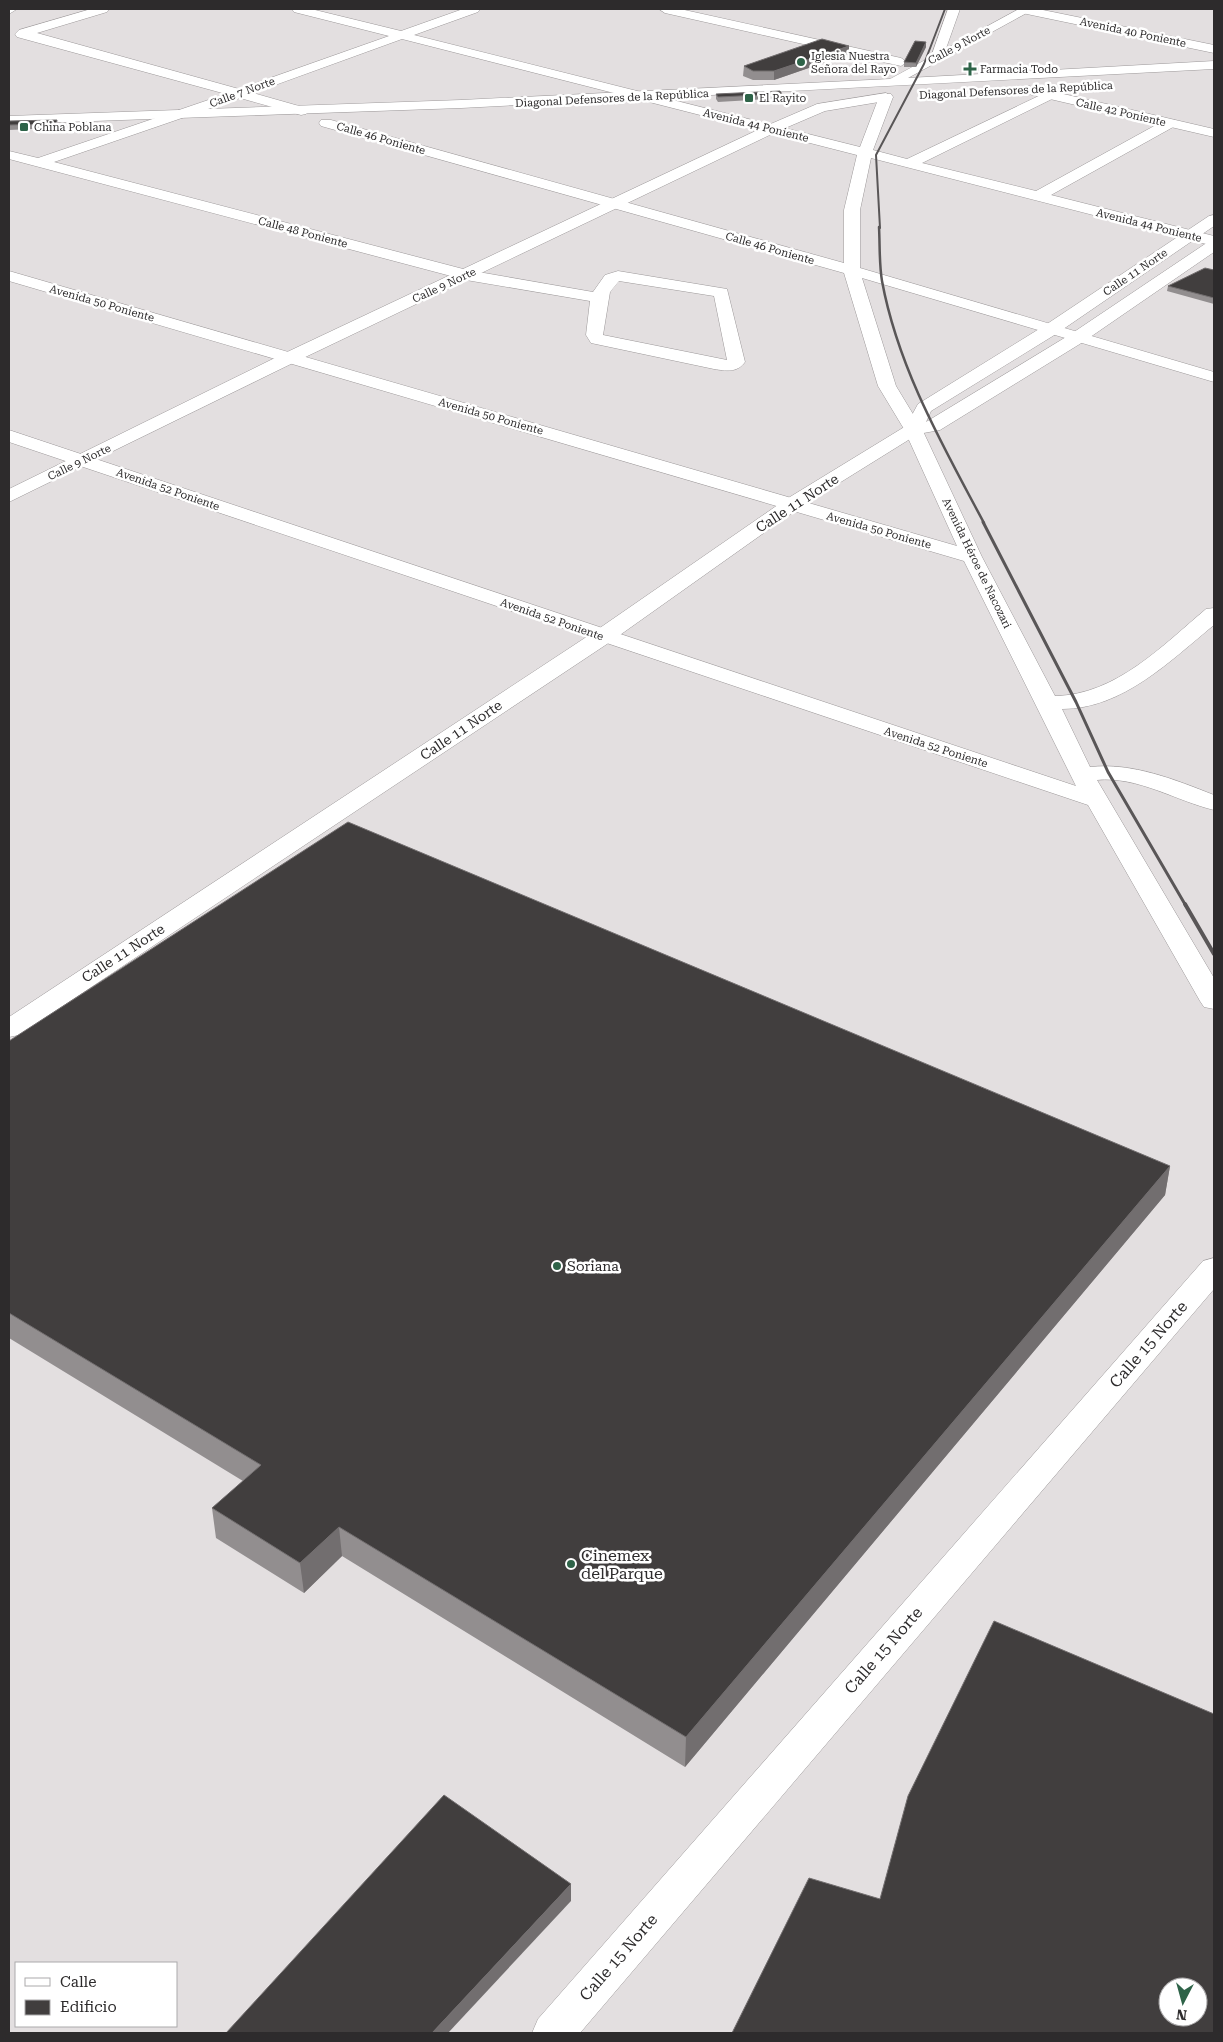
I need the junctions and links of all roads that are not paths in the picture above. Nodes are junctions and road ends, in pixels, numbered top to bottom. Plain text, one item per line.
1 (103, 9) edge
2 (298, 9) edge
3 (474, 9) edge
4 (664, 9) edge
5 (954, 9) edge
6 (1025, 9) edge
7 (23, 33) junction
8 (403, 35) junction
9 (9, 37) edge
10 (1214, 49) edge
11 (937, 57) junction
12 (901, 62) dead end
13 (1214, 65) edge
14 (1077, 87) dead end
15 (888, 90) junction
16 (1024, 90) joint
17 (237, 94) junction
18 (901, 96) dead end
19 (1047, 96) junction
20 (797, 102) dead end
21 (738, 105) edge
22 (637, 106) junction
23 (688, 108) junction
24 (300, 111) junction
25 (175, 117) junction
26 (9, 120) edge
27 (326, 123) junction
28 (1170, 123) junction
29 (771, 129) junction
30 (136, 131) junction
31 (87, 132) dead end
32 (39, 133) edge
33 (9, 134) edge
34 (1214, 134) edge
35 (865, 153) junction
36 (9, 155) edge
37 (38, 162) junction
38 (908, 164) junction
39 (16, 170) dead end
40 (1038, 196) junction
41 (615, 204) junction
42 (1214, 219) edge
43 (1190, 235) junction
44 (1214, 243) edge
45 (852, 272) junction
46 (466, 275) junction
47 (9, 276) edge
48 (600, 298) junction
49 (1050, 330) junction
50 (1077, 338) junction
51 (291, 357) junction
52 (1214, 377) edge
53 (913, 430) junction
54 (9, 436) edge
55 (82, 460) junction
56 (9, 496) edge
57 (792, 504) junction
58 (972, 557) junction
59 (1214, 614) edge
60 (602, 636) junction
61 (1048, 703) junction
62 (1082, 775) junction
63 (1095, 800) junction
64 (1214, 803) edge
65 (1214, 1001) edge
66 (9, 1029) edge
67 (1214, 1269) edge
68 (553, 2033) edge

1 - 7 street
2 - 8 street
3 - 8 street, Calle 7 Norte
4 - 12 street
5 - 11 street
6 - 10 street, Avenida 40 Poniente
6 - 11 street, Calle 9 Norte
7 - 9 street
7 - 17 street
8 - 17 street, Calle 7 Norte
8 - 22 street
11 - 15 street, Calle 9 Norte
13 - 15 street, Diagonal Defensores de la República
14 - 16 street, Diagonal Defensores de la República
15 - 18 street, Diagonal Defensores de la República
15 - 20 street, Diagonal Defensores de la República
15 - 22 street, Diagonal Defensores de la República
15 - 29 street, Calle 9 Norte
15 - 35 street, Avenida Héroe de Nacozari
16 - 19 street, Calle 42 Poniente
17 - 24 street
17 - 25 street, Calle 7 Norte
19 - 28 street, Calle 42 Poniente
19 - 38 street
21 - 23 street, Diagonal Defensores de la República
22 - 23 street, Diagonal Defensores de la República
22 - 24 street, Diagonal Defensores de la República
22 - 27 street, Diagonal Defensores de la República
23 - 29 street, Avenida 44 Poniente
24 - 25 street, Diagonal Defensores de la República
25 - 26 street, Diagonal Defensores de la República
25 - 30 street, Calle 7 Norte
27 - 30 street, Diagonal Defensores de la República
27 - 41 street, Calle 46 Poniente
28 - 34 street, Calle 42 Poniente
28 - 40 street
29 - 35 street, Avenida 44 Poniente
29 - 41 street, Calle 9 Norte
30 - 31 street, Diagonal Defensores de la República
30 - 37 street, Calle 7 Norte
32 - 33 street
35 - 38 street, Avenida 44 Poniente
35 - 45 street, Avenida Héroe de Nacozari
36 - 37 street, Calle 48 Poniente
37 - 39 street, Calle 7 Norte
37 - 46 street, Calle 48 Poniente
38 - 40 street, Avenida 44 Poniente
40 - 43 street, Avenida 44 Poniente
41 - 45 street, Calle 46 Poniente
41 - 46 street, Calle 9 Norte
42 - 43 street, Calle 11 Norte
43 - 44 street, Avenida 44 Poniente
43 - 49 street, Calle 11 Norte
44 - 50 street, Calle 11 Norte
45 - 49 street, Calle 46 Poniente
45 - 53 street, Avenida Héroe de Nacozari
46 - 48 street, Calle 48 Poniente
46 - 51 street, Calle 9 Norte
47 - 51 street, Avenida 50 Poniente
48 - 48 street
49 - 50 street, Calle 46 Poniente
49 - 53 street, Calle 11 Norte
50 - 52 street, Calle 46 Poniente
50 - 53 street, Calle 11 Norte
51 - 55 street, Calle 9 Norte
51 - 57 street, Avenida 50 Poniente
53 - 57 street, Calle 11 Norte
53 - 58 street, Avenida Héroe de Nacozari
54 - 55 street, Avenida 52 Poniente
55 - 56 street, Calle 9 Norte
55 - 60 street, Avenida 52 Poniente
57 - 58 street, Avenida 50 Poniente
57 - 60 street, Calle 11 Norte
58 - 61 street, Avenida Héroe de Nacozari
59 - 61 street
60 - 63 street, Avenida 52 Poniente
60 - 66 street, Calle 11 Norte
61 - 62 street, Avenida Héroe de Nacozari
62 - 63 street, Avenida Héroe de Nacozari
62 - 64 street
63 - 65 street, Avenida Héroe de Nacozari
67 - 68 street, Calle 15 Norte

